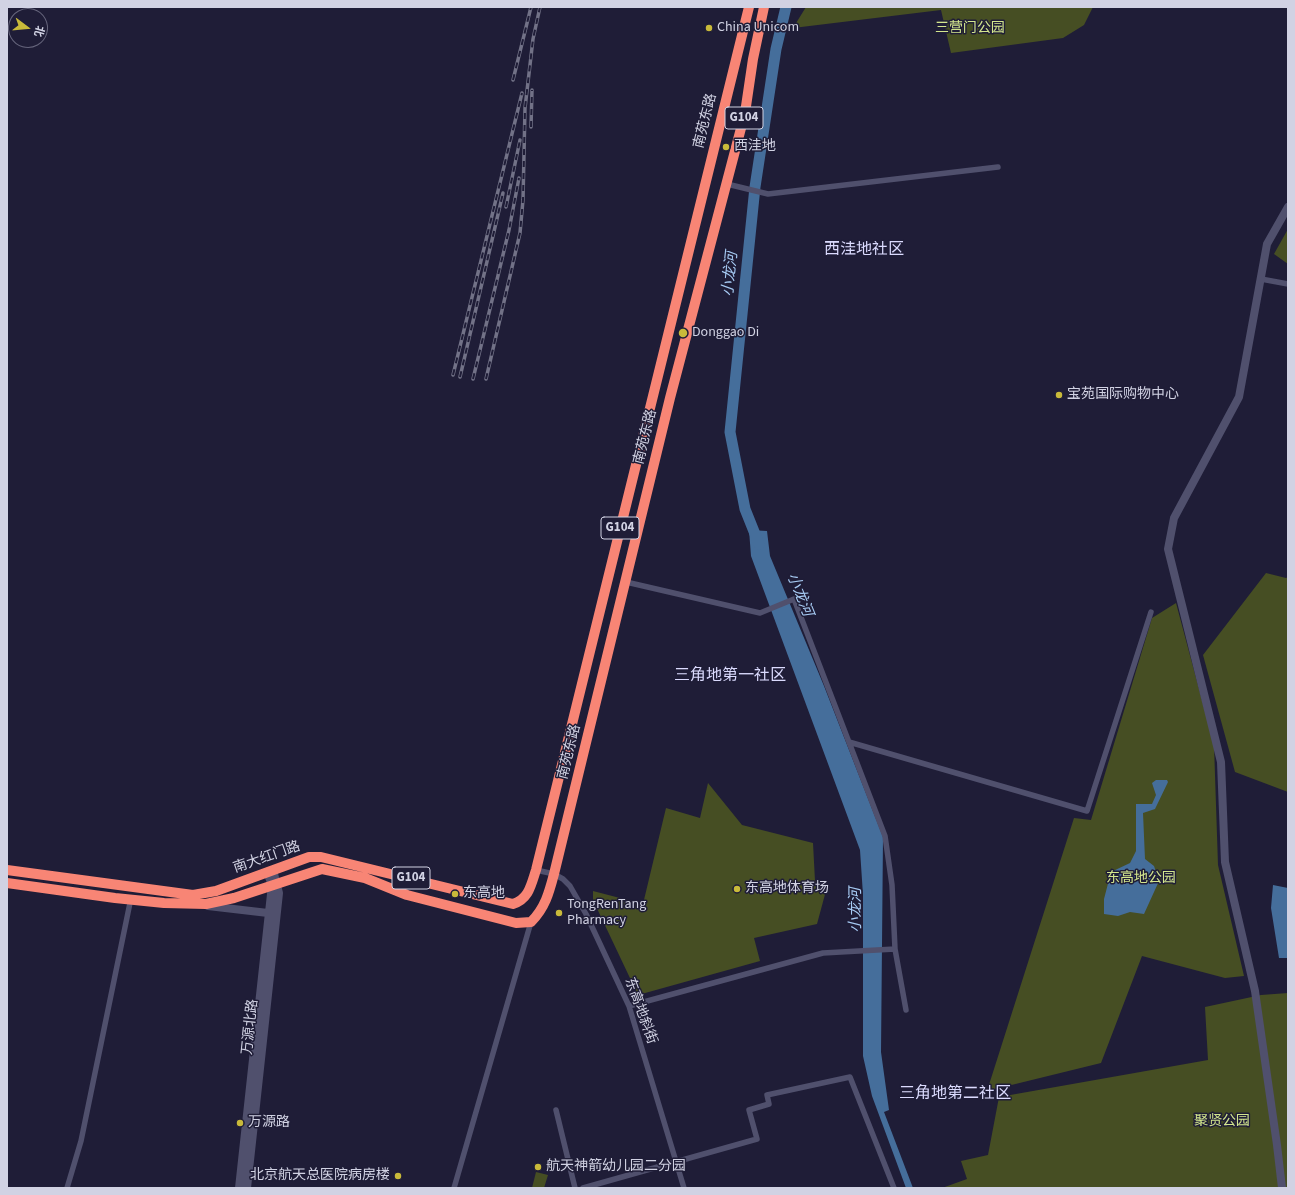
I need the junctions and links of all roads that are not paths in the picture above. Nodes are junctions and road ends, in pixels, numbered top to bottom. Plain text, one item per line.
1 (748, 7) edge
2 (764, 7) edge
3 (998, 167) dead end
4 (727, 184) junction
5 (1288, 207) edge
6 (1261, 279) junction
7 (1288, 284) edge
8 (626, 582) junction
9 (1151, 612) dead end
10 (849, 742) junction
11 (7, 870) edge
12 (536, 870) junction
13 (270, 871) junction
14 (554, 874) junction
15 (7, 883) edge
16 (274, 884) junction
17 (131, 898) junction
18 (189, 904) junction
19 (268, 913) junction
20 (531, 922) junction
21 (892, 949) junction
22 (629, 1006) junction
23 (906, 1010) dead end
24 (556, 1110) dead end
25 (676, 1162) junction
26 (67, 1188) edge
27 (239, 1188) edge
28 (248, 1188) edge
29 (454, 1188) edge
30 (575, 1188) edge
31 (583, 1188) edge
32 (684, 1188) edge
33 (894, 1188) edge
34 (1282, 1188) edge

1 - 12 highway, 南苑东路 / G104
2 - 4 highway, 南苑东路 / G104
3 - 4 street
4 - 8 highway, 南苑东路 / G104
5 - 6 street
6 - 7 street
6 - 34 street
8 - 10 street
8 - 14 highway, 南苑东路 / G104
9 - 10 street
10 - 21 street
11 - 13 highway, 南大红门路 / G104
12 - 13 highway, 南大红门路 / G104
12 - 14 street, 东高地斜街
13 - 16 street
14 - 20 highway, G104
14 - 22 street, 东高地斜街
15 - 17 highway, 南大红门路 / G104
16 - 18 highway, 南大红门路 / G104
16 - 19 street, 万源北路
16 - 20 highway, 南大红门路 / G104
16 - 28 street, 万源北路
17 - 18 highway, 南大红门路 / G104
17 - 26 street
18 - 19 street
19 - 27 street, 万源北路
20 - 29 street
21 - 22 street
21 - 23 street
22 - 25 street, 东高地斜街
24 - 30 street
25 - 31 street
25 - 32 street, 东高地斜街
25 - 33 street

